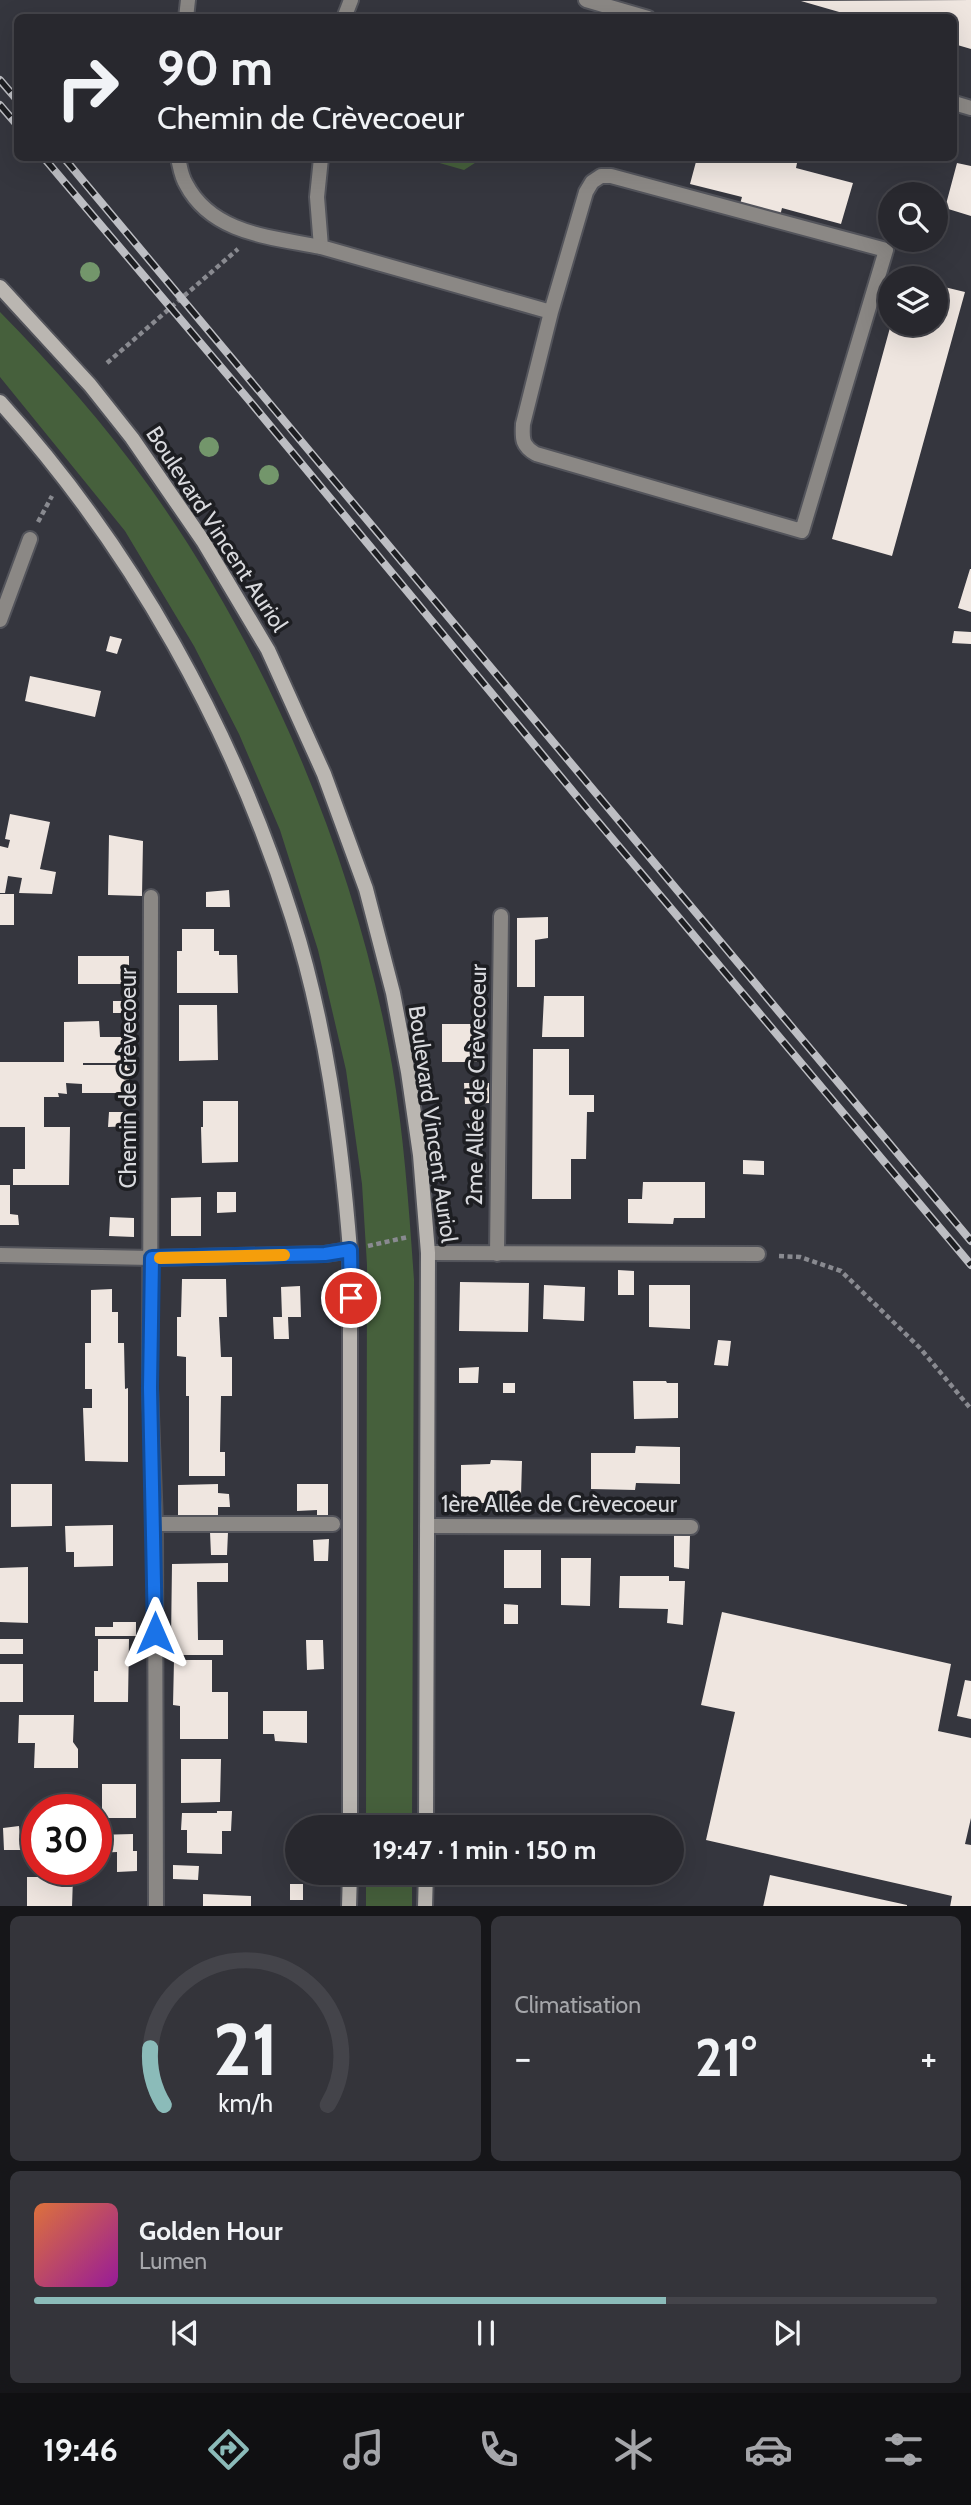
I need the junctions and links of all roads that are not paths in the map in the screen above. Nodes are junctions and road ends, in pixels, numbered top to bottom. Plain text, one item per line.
1 (586, 0) edge
2 (634, 14) edge
3 (179, 161) edge
4 (321, 161) edge
5 (321, 247) junction
6 (0, 287) edge
7 (551, 312) junction
8 (0, 402) edge
9 (30, 538) road end
10 (0, 620) edge
11 (151, 898) dead end
12 (500, 916) dead end
13 (350, 1250) junction
14 (428, 1253) junction
15 (498, 1254) junction
16 (758, 1254) road end
17 (0, 1255) edge
18 (152, 1258) junction
19 (155, 1524) junction
20 (333, 1524) dead end
21 (427, 1526) junction
22 (691, 1527) dead end
23 (350, 1815) edge
24 (426, 1815) edge
25 (350, 1885) edge
26 (426, 1885) edge
27 (156, 1906) edge
28 (349, 1906) edge
29 (425, 1906) edge

1 - 2 street
3 - 5 street
4 - 5 street
5 - 7 street
6 - 14 main road, Boulevard Vincent Auriol
7 - 7 street
8 - 13 main road
9 - 10 street
11 - 18 street, Chemin de Crèvecoeur
12 - 15 street, 2me Allée de Crèvecoeur
13 - 18 street
13 - 23 main road
14 - 15 street
14 - 21 main road, Boulevard Vincent Auriol
15 - 16 street
17 - 18 street
18 - 19 street, Chemin de Crèvecoeur
19 - 20 street
19 - 27 street, Chemin de Crèvecoeur
21 - 22 street, 1ère Allée de Crèvecoeur
21 - 24 main road, Boulevard Vincent Auriol
25 - 28 main road
26 - 29 main road

